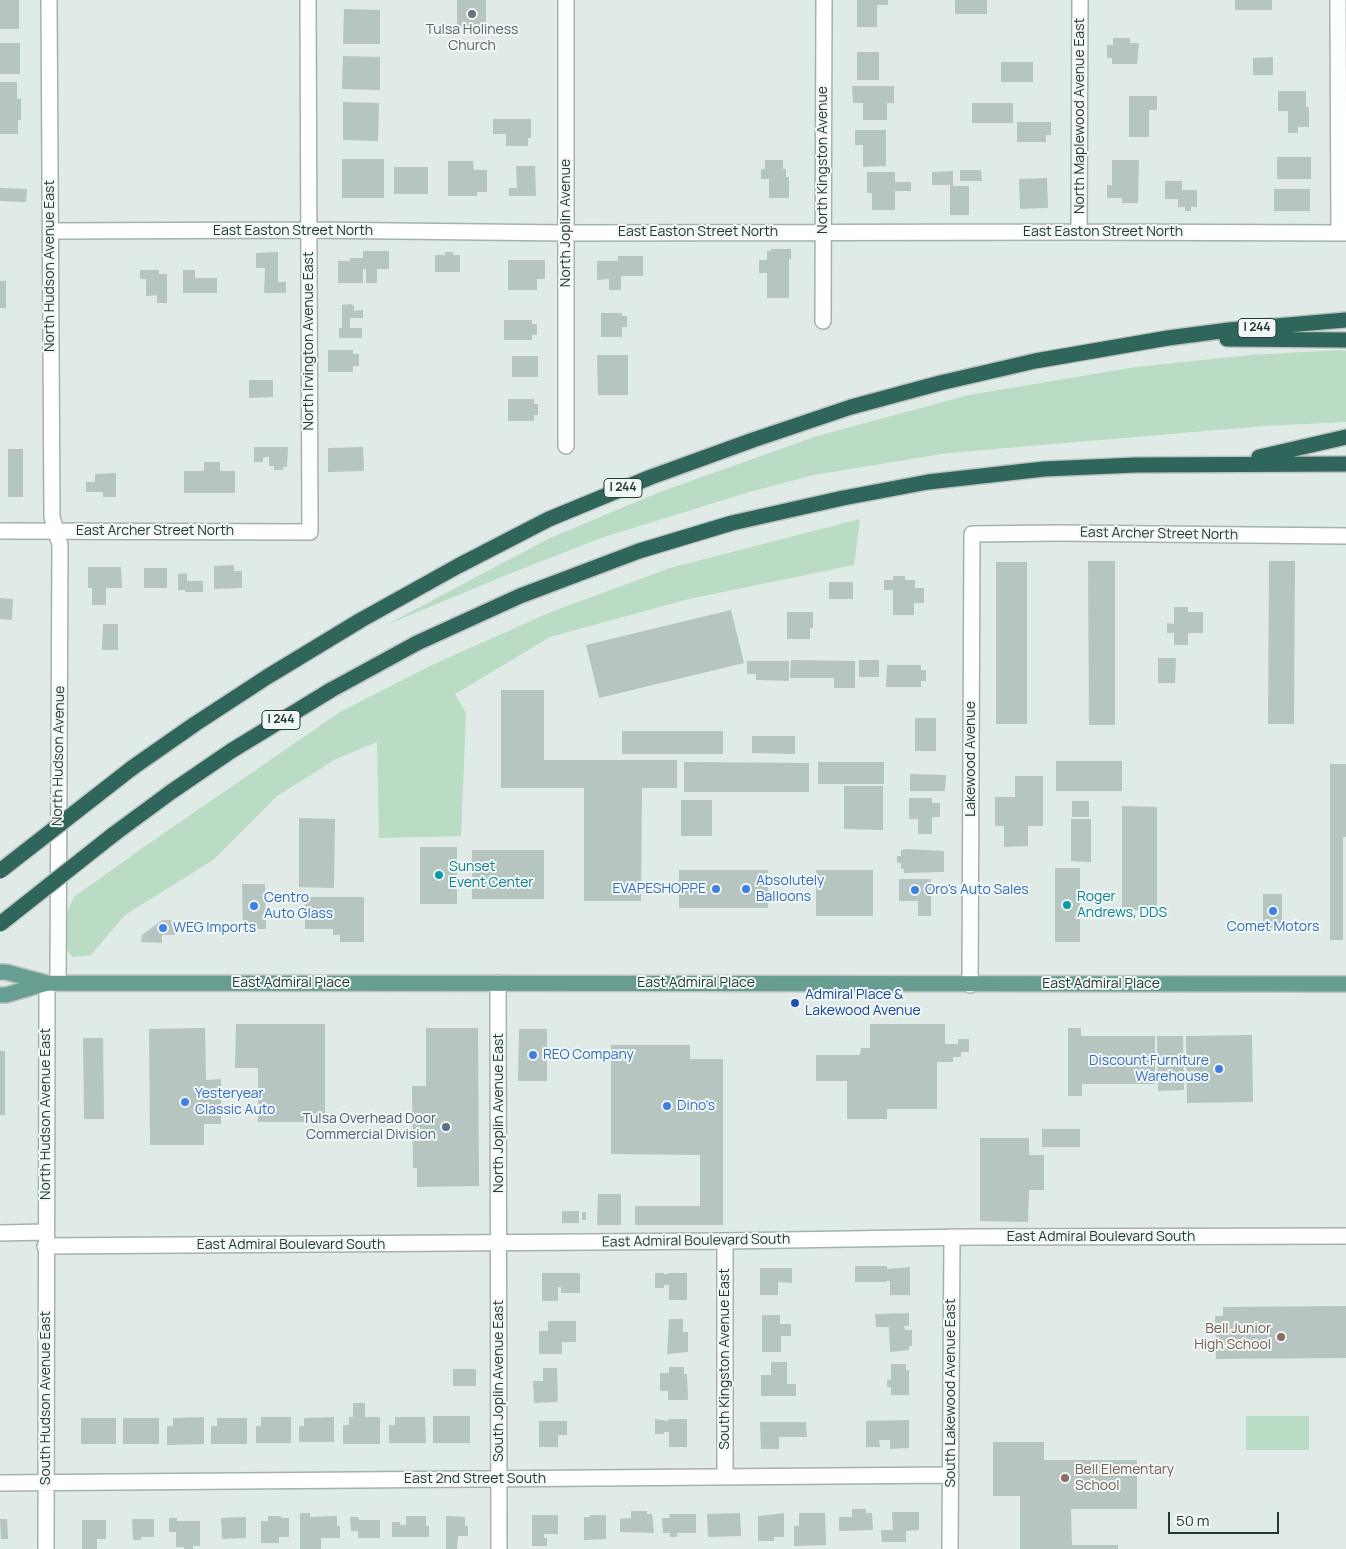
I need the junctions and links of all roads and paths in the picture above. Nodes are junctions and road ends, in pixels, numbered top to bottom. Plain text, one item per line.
1 (49, 0) edge
2 (308, 0) edge
3 (566, 0) edge
4 (824, 0) edge
5 (1080, 0) edge
6 (1338, 0) edge
7 (309, 230) junction
8 (50, 231) junction
9 (823, 232) junction
10 (1080, 232) junction
11 (566, 233) junction
12 (1343, 233) edge
13 (1346, 320) edge
14 (823, 321) dead end
15 (1168, 338) junction
16 (1346, 340) edge
17 (1346, 437) edge
18 (566, 446) dead end
19 (1233, 463) junction
20 (1346, 464) edge
21 (0, 531) edge
22 (56, 531) junction
23 (310, 532) joint
24 (972, 534) joint
25 (1346, 536) edge
26 (0, 872) edge
27 (0, 924) edge
28 (0, 972) edge
29 (52, 982) junction
30 (498, 983) junction
31 (970, 984) junction
32 (1346, 984) edge
33 (0, 995) edge
34 (0, 1233) edge
35 (1346, 1236) edge
36 (952, 1237) junction
37 (46, 1239) junction
38 (725, 1241) junction
39 (500, 1243) junction
40 (951, 1475) junction
41 (725, 1477) junction
42 (499, 1479) junction
43 (0, 1483) edge
44 (46, 1483) junction
45 (46, 1549) edge
46 (499, 1549) edge
47 (950, 1549) edge

1 - 8 street, North Hudson Avenue East
2 - 7 street, North Irvington Avenue East
3 - 11 street, North Joplin Avenue
4 - 9 street, North Kingston Avenue
5 - 10 street, North Maplewood Avenue East
6 - 12 street
7 - 8 street, East Easton Street North
7 - 11 street, East Easton Street North
7 - 23 street, North Irvington Avenue East
8 - 22 street, North Hudson Avenue East
9 - 10 street, East Easton Street North
9 - 11 street, East Easton Street North
9 - 14 street, North Kingston Avenue
10 - 12 street, East Easton Street North
11 - 18 street, North Joplin Avenue
13 - 15 highway, I 244
15 - 16 highway
15 - 26 highway, I 244, bridge
17 - 19 highway
19 - 20 highway, I 244
19 - 27 highway, I 244, bridge
21 - 22 street, East Archer Street North
22 - 23 street, East Archer Street North
22 - 29 street, North Hudson Avenue
24 - 25 street, East Archer Street North
24 - 31 street, Lakewood Avenue
28 - 29 main road
29 - 30 main road, East Admiral Place
29 - 33 main road
29 - 37 street, North Hudson Avenue East
30 - 31 main road, East Admiral Place
30 - 39 street, North Joplin Avenue East
31 - 32 main road, East Admiral Place
34 - 37 street, East Admiral Boulevard South
35 - 36 street, East Admiral Boulevard South
36 - 38 street, East Admiral Boulevard South
36 - 40 street, South Lakewood Avenue East
37 - 39 street, East Admiral Boulevard South
37 - 44 street, South Hudson Avenue East
38 - 39 street, East Admiral Boulevard South
38 - 41 street, South Kingston Avenue East
39 - 42 street, South Joplin Avenue East
40 - 41 street, East 2nd Street South
40 - 47 street, South Lakewood Avenue East
41 - 42 street, East 2nd Street South
42 - 44 street, East 2nd Street South
42 - 46 street, South Joplin Avenue East
43 - 44 street, East 2nd Street South
44 - 45 street, South Hudson Avenue East

